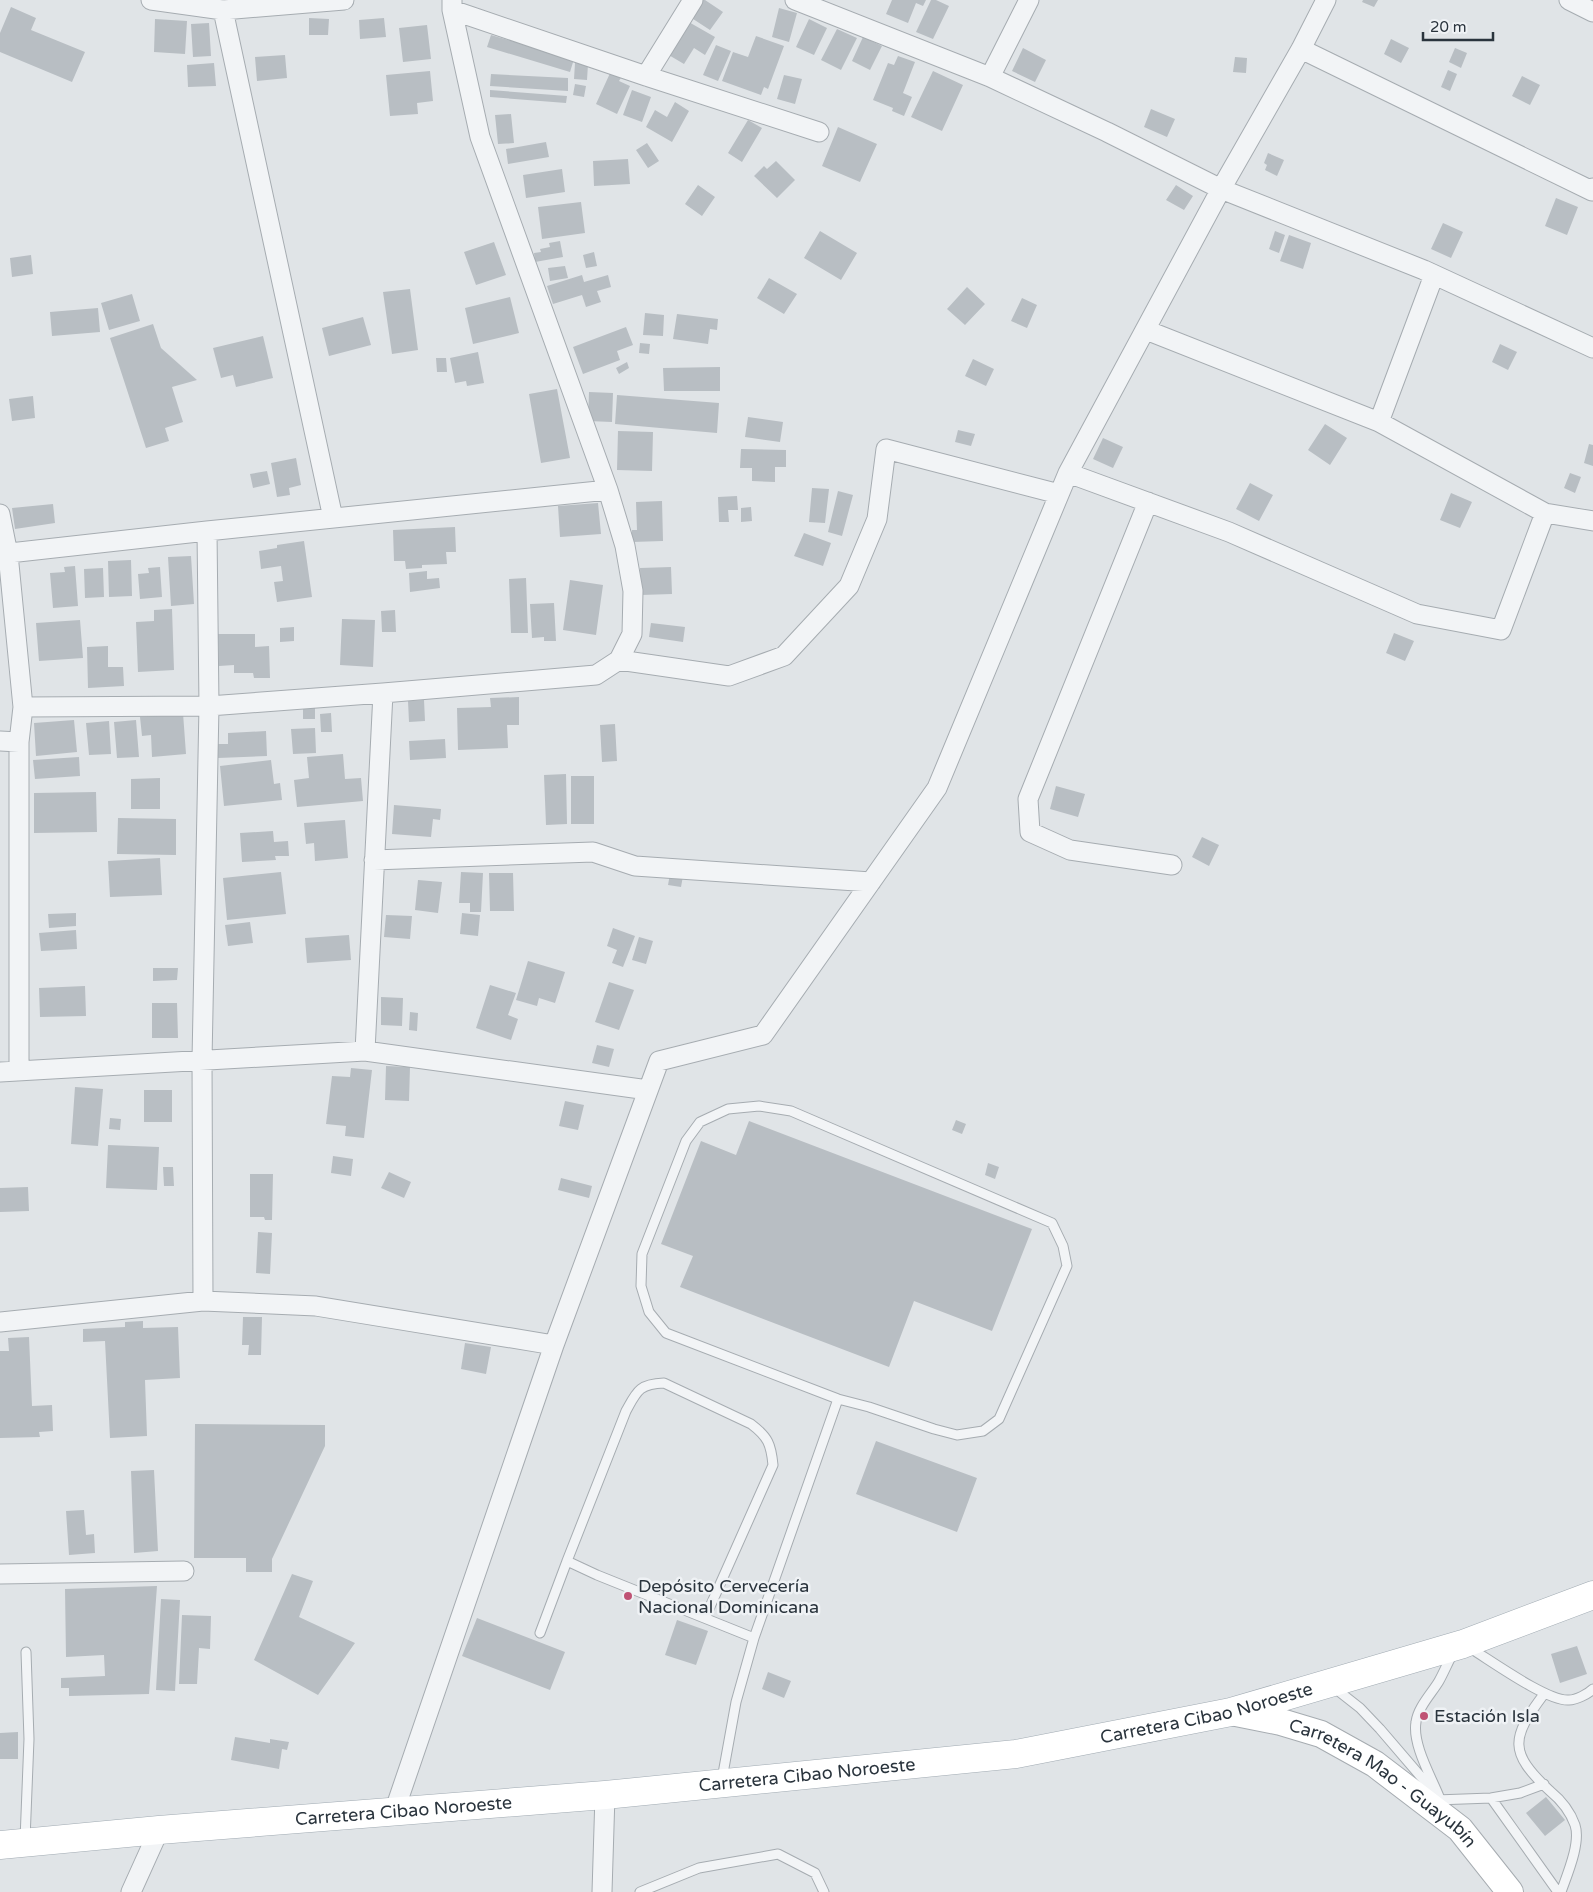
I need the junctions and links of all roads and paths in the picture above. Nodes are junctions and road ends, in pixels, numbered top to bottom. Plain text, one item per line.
1 (151, 0) edge
2 (344, 0) edge
3 (693, 0) edge
4 (794, 0) edge
5 (1029, 0) edge
6 (1326, 0) edge
7 (1569, 0) edge
8 (452, 5) edge
9 (223, 10) junction
10 (1593, 12) edge
11 (1301, 49) junction
12 (646, 76) junction
13 (990, 77) junction
14 (819, 132) dead end
15 (1593, 188) edge
16 (1221, 189) junction
17 (1434, 275) junction
18 (1146, 330) junction
19 (1593, 348) edge
20 (1378, 422) junction
21 (1068, 472) junction
22 (608, 490) junction
23 (1059, 494) junction
24 (1148, 502) junction
25 (1545, 513) junction
26 (0, 514) edge
27 (334, 518) junction
28 (1593, 521) edge
29 (208, 531) junction
30 (4, 554) edge
31 (619, 660) junction
32 (383, 694) junction
33 (209, 706) junction
34 (23, 707) junction
35 (0, 741) edge
36 (20, 742) junction
37 (374, 860) junction
38 (1172, 865) dead end
39 (871, 882) junction
40 (365, 1051) junction
41 (202, 1060) junction
42 (9, 1071) edge
43 (648, 1090) junction
44 (203, 1301) junction
45 (0, 1322) edge
46 (554, 1345) junction
47 (838, 1399) junction
48 (567, 1561) junction
49 (184, 1571) dead end
50 (0, 1574) edge
51 (1593, 1595) edge
52 (705, 1618) junction
53 (540, 1632) dead end
54 (754, 1638) junction
55 (1460, 1645) junction
56 (26, 1652) dead end
57 (1328, 1683) junction
58 (1593, 1689) edge
59 (1544, 1694) junction
60 (1231, 1712) junction
61 (721, 1784) junction
62 (1544, 1784) junction
63 (605, 1796) junction
64 (1491, 1798) junction
65 (1433, 1801) junction
66 (394, 1812) junction
67 (159, 1830) junction
68 (12, 1844) edge
69 (131, 1892) edge
70 (602, 1892) edge
71 (640, 1892) edge
72 (824, 1892) edge
73 (1510, 1892) edge
74 (1559, 1892) edge

1 - 9 street
2 - 9 street
3 - 12 street
4 - 13 street
5 - 13 street
6 - 11 street
7 - 10 street
8 - 12 street
8 - 22 street
9 - 27 street
11 - 15 street
11 - 16 street
12 - 14 street
13 - 16 street
16 - 17 street
16 - 18 street
17 - 19 street
17 - 20 street
18 - 20 street
18 - 21 street
20 - 25 street
21 - 23 street
21 - 24 street
22 - 27 street
22 - 31 street
23 - 31 street
23 - 39 street
24 - 25 street
24 - 38 street
25 - 28 street
26 - 30 street
27 - 29 street
29 - 30 street
29 - 33 street
30 - 34 street
31 - 32 street
32 - 33 street
32 - 37 street
33 - 34 street
33 - 41 street
34 - 36 street
35 - 36 street
36 - 42 street
37 - 39 street
37 - 40 street
39 - 43 street
40 - 41 street
40 - 43 street
41 - 42 street
41 - 44 street
43 - 46 street
44 - 45 street
44 - 46 street
46 - 66 street
47 - 47 lane
47 - 54 lane
48 - 52 lane
48 - 52 lane
48 - 53 lane
49 - 50 street
51 - 55 main road, Carretera Cibao Noroeste
52 - 54 lane
54 - 61 lane
55 - 57 main road, Carretera Cibao Noroeste
55 - 59 lane
55 - 65 lane
56 - 68 lane
57 - 60 main road, Carretera Cibao Noroeste
57 - 65 lane
58 - 59 lane
59 - 62 lane
60 - 61 main road, Carretera Cibao Noroeste
60 - 65 main road, Carretera Mao - Guayubín
61 - 63 main road, Carretera Cibao Noroeste
62 - 64 lane
62 - 74 lane
63 - 66 main road, Carretera Cibao Noroeste
63 - 70 street
64 - 65 lane
64 - 74 lane
65 - 73 main road, Carretera Mao - Guayubín
66 - 67 main road, Carretera Cibao Noroeste
67 - 68 main road, Carretera Cibao Noroeste
67 - 69 street
71 - 72 lane

